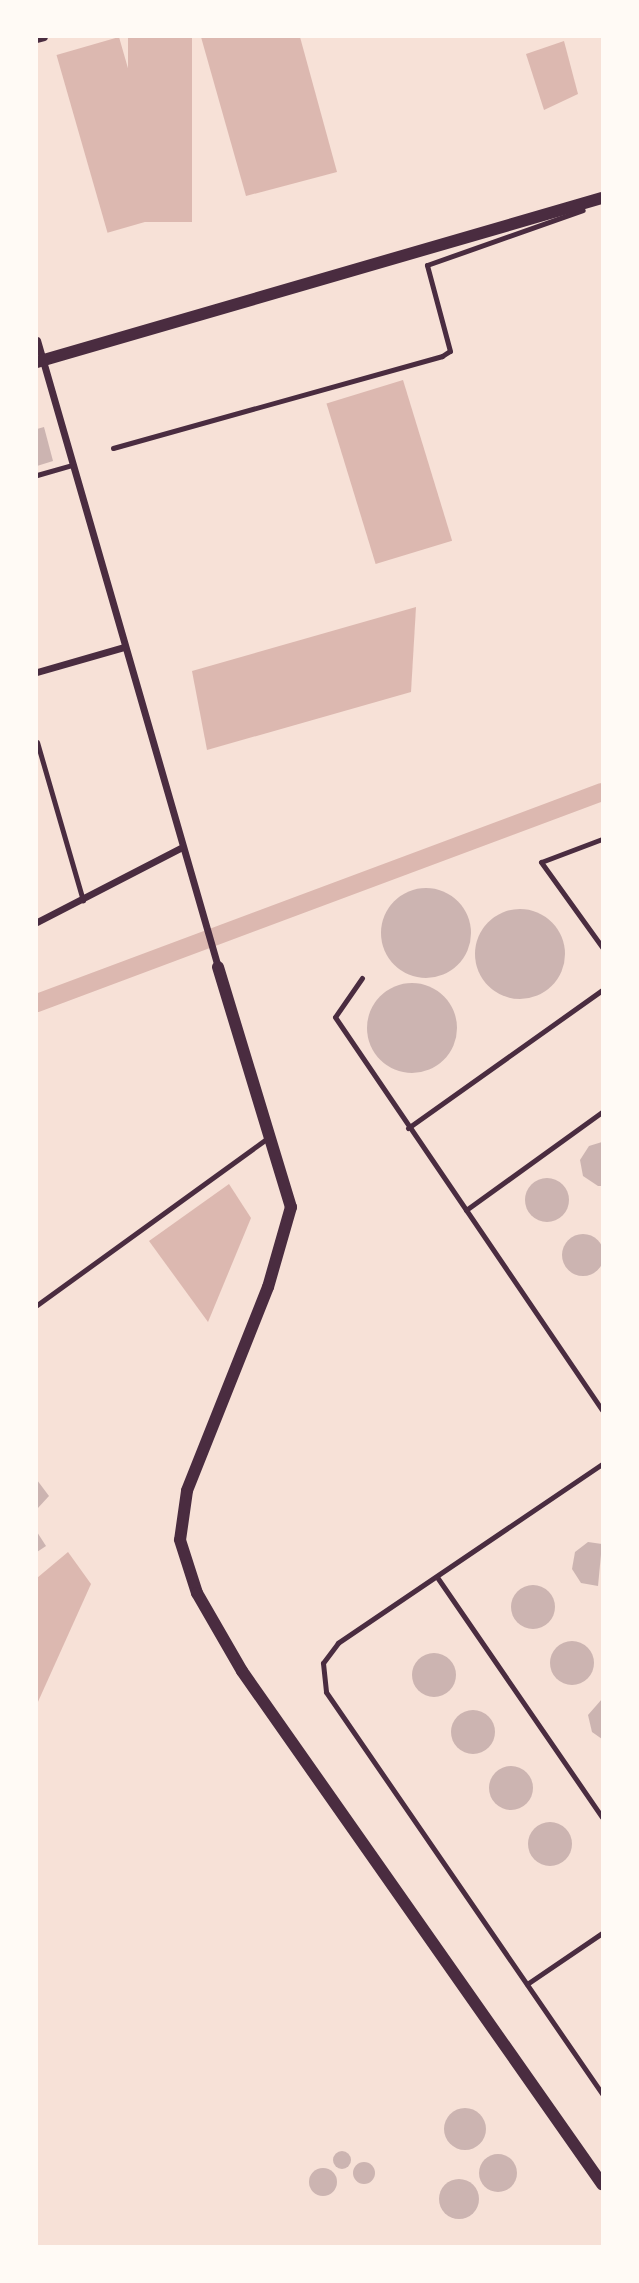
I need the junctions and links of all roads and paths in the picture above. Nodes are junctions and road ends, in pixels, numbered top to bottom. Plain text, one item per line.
1 (44, 37) edge
2 (37, 39) edge
3 (602, 201) edge
4 (37, 340) edge
5 (40, 362) edge
6 (113, 448) dead end
7 (72, 465) junction
8 (37, 475) edge
9 (124, 647) junction
10 (37, 672) edge
11 (37, 743) edge
12 (602, 839) edge
13 (181, 847) junction
14 (83, 900) junction
15 (37, 922) edge
16 (602, 947) edge
17 (218, 967) joint
18 (362, 978) dead end
19 (602, 990) edge
20 (602, 1112) edge
21 (408, 1128) junction
22 (273, 1134) junction
23 (466, 1210) junction
24 (37, 1305) edge
25 (602, 1410) edge
26 (602, 1464) edge
27 (437, 1577) junction
28 (602, 1817) edge
29 (602, 1933) edge
30 (527, 1984) junction
31 (602, 2094) edge
32 (602, 2184) edge

1 - 2 street
3 - 5 street
3 - 6 lane
4 - 5 street
5 - 7 street
7 - 8 lane
7 - 9 street
9 - 10 street
9 - 13 street
11 - 14 lane
12 - 16 lane
13 - 14 street
13 - 17 street
14 - 15 street
17 - 22 street
18 - 21 lane
19 - 21 lane
20 - 23 lane
21 - 23 lane
22 - 24 lane
22 - 32 street
23 - 25 lane
26 - 27 lane
27 - 28 lane
27 - 30 lane
29 - 30 lane
30 - 31 lane

